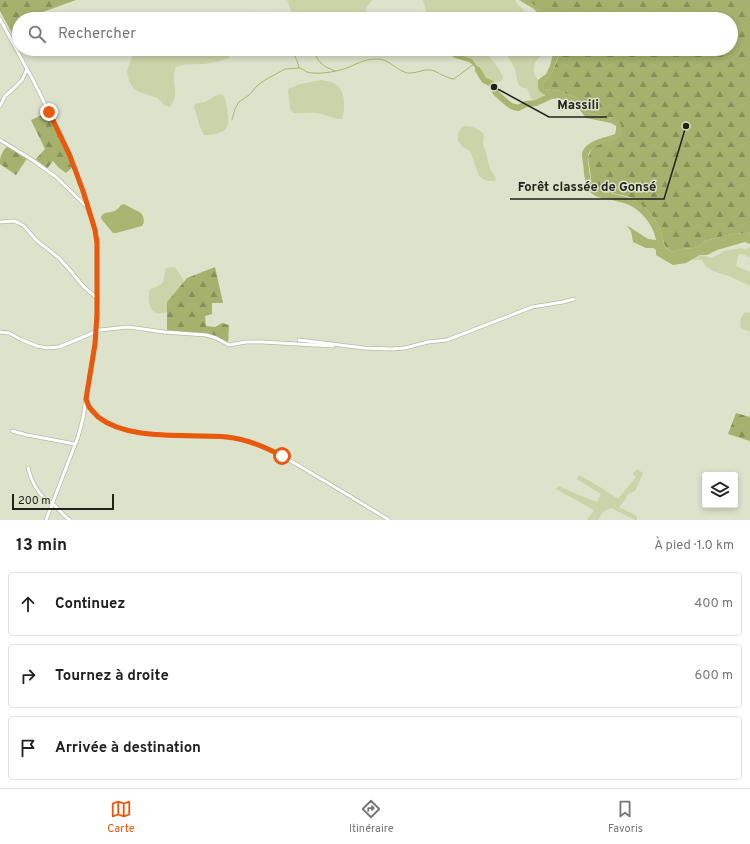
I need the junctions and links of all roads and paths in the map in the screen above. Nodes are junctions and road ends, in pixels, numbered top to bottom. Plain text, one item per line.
1 (0, 19) edge
2 (12, 41) edge
3 (20, 56) edge
4 (27, 69) junction
5 (0, 106) edge
6 (0, 140) edge
7 (89, 209) junction
8 (0, 222) edge
9 (97, 298) junction
10 (574, 299) dead end
11 (0, 332) edge
12 (95, 332) junction
13 (299, 340) dead end
14 (333, 346) dead end
15 (86, 399) junction
16 (12, 431) dead end
17 (75, 444) junction
18 (28, 468) dead end
19 (53, 504) junction
20 (46, 520) edge
21 (70, 520) edge
22 (389, 520) edge

1 - 2 street
3 - 4 street
4 - 5 street
4 - 7 street
6 - 7 street
7 - 9 street
8 - 9 street
9 - 12 street
10 - 13 street
11 - 12 street
12 - 14 street
12 - 15 street
15 - 17 street
15 - 22 street
16 - 17 street
17 - 19 street
18 - 19 street
19 - 20 street
19 - 21 street

